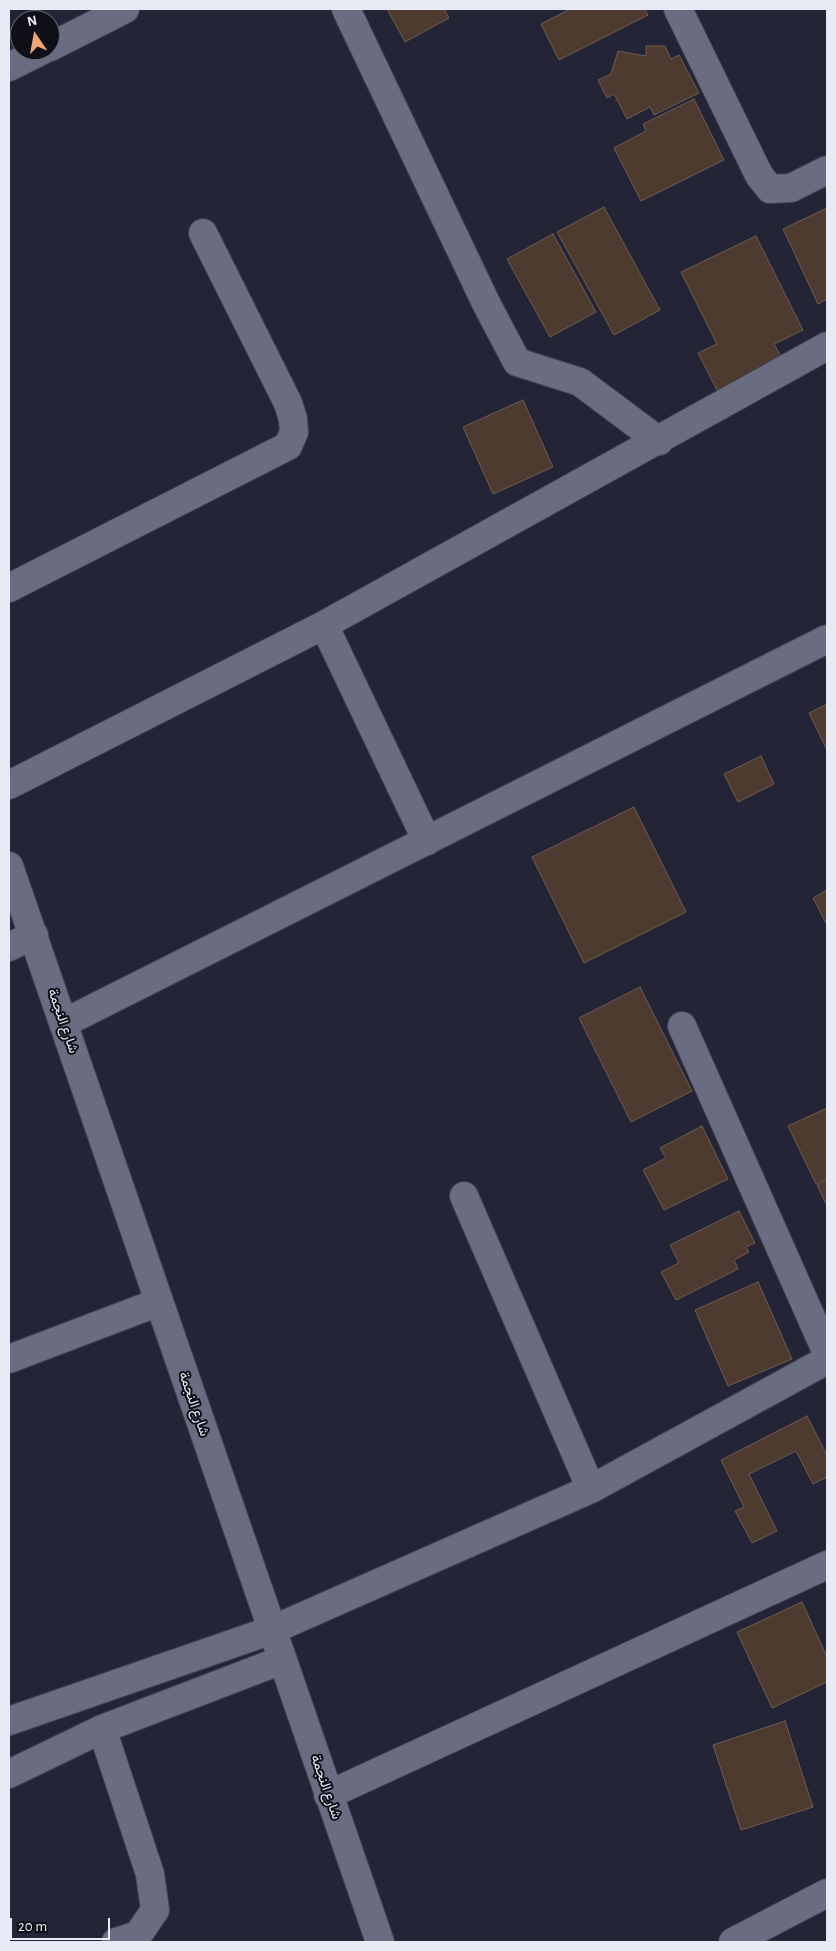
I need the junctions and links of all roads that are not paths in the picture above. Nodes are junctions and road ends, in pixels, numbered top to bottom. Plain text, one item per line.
1 (125, 9) edge
2 (346, 9) edge
3 (678, 9) edge
4 (60, 42) edge
5 (23, 60) edge
6 (9, 67) edge
7 (827, 170) edge
8 (203, 233) dead end
9 (827, 346) edge
10 (659, 441) junction
11 (9, 588) edge
12 (324, 625) junction
13 (827, 639) edge
14 (9, 785) edge
15 (427, 840) junction
16 (9, 866) edge
17 (34, 935) junction
18 (9, 947) edge
19 (64, 1023) junction
20 (682, 1026) dead end
21 (464, 1196) dead end
22 (160, 1302) junction
23 (827, 1353) edge
24 (9, 1359) edge
25 (827, 1360) edge
26 (591, 1489) junction
27 (827, 1564) edge
28 (272, 1630) junction
29 (282, 1660) junction
30 (9, 1721) edge
31 (102, 1729) junction
32 (9, 1774) edge
33 (328, 1795) junction
34 (827, 1893) edge
35 (116, 1942) edge
36 (380, 1942) edge
37 (733, 1942) edge

1 - 4 street
2 - 10 street
3 - 7 street
5 - 6 street
8 - 11 street
9 - 10 street
10 - 12 street
12 - 14 street
12 - 15 street
13 - 15 street
15 - 19 street
16 - 17 street, شارع النجمة
17 - 18 street
17 - 19 street, شارع النجمة
19 - 22 street, شارع النجمة
20 - 23 street
21 - 26 street
22 - 24 street
22 - 28 street, شارع النجمة
25 - 26 street
26 - 28 street
27 - 33 street
28 - 29 street, شارع النجمة
28 - 30 street
29 - 31 street
29 - 33 street, شارع النجمة
31 - 32 street
31 - 35 street
33 - 36 street, شارع النجمة
34 - 37 street

